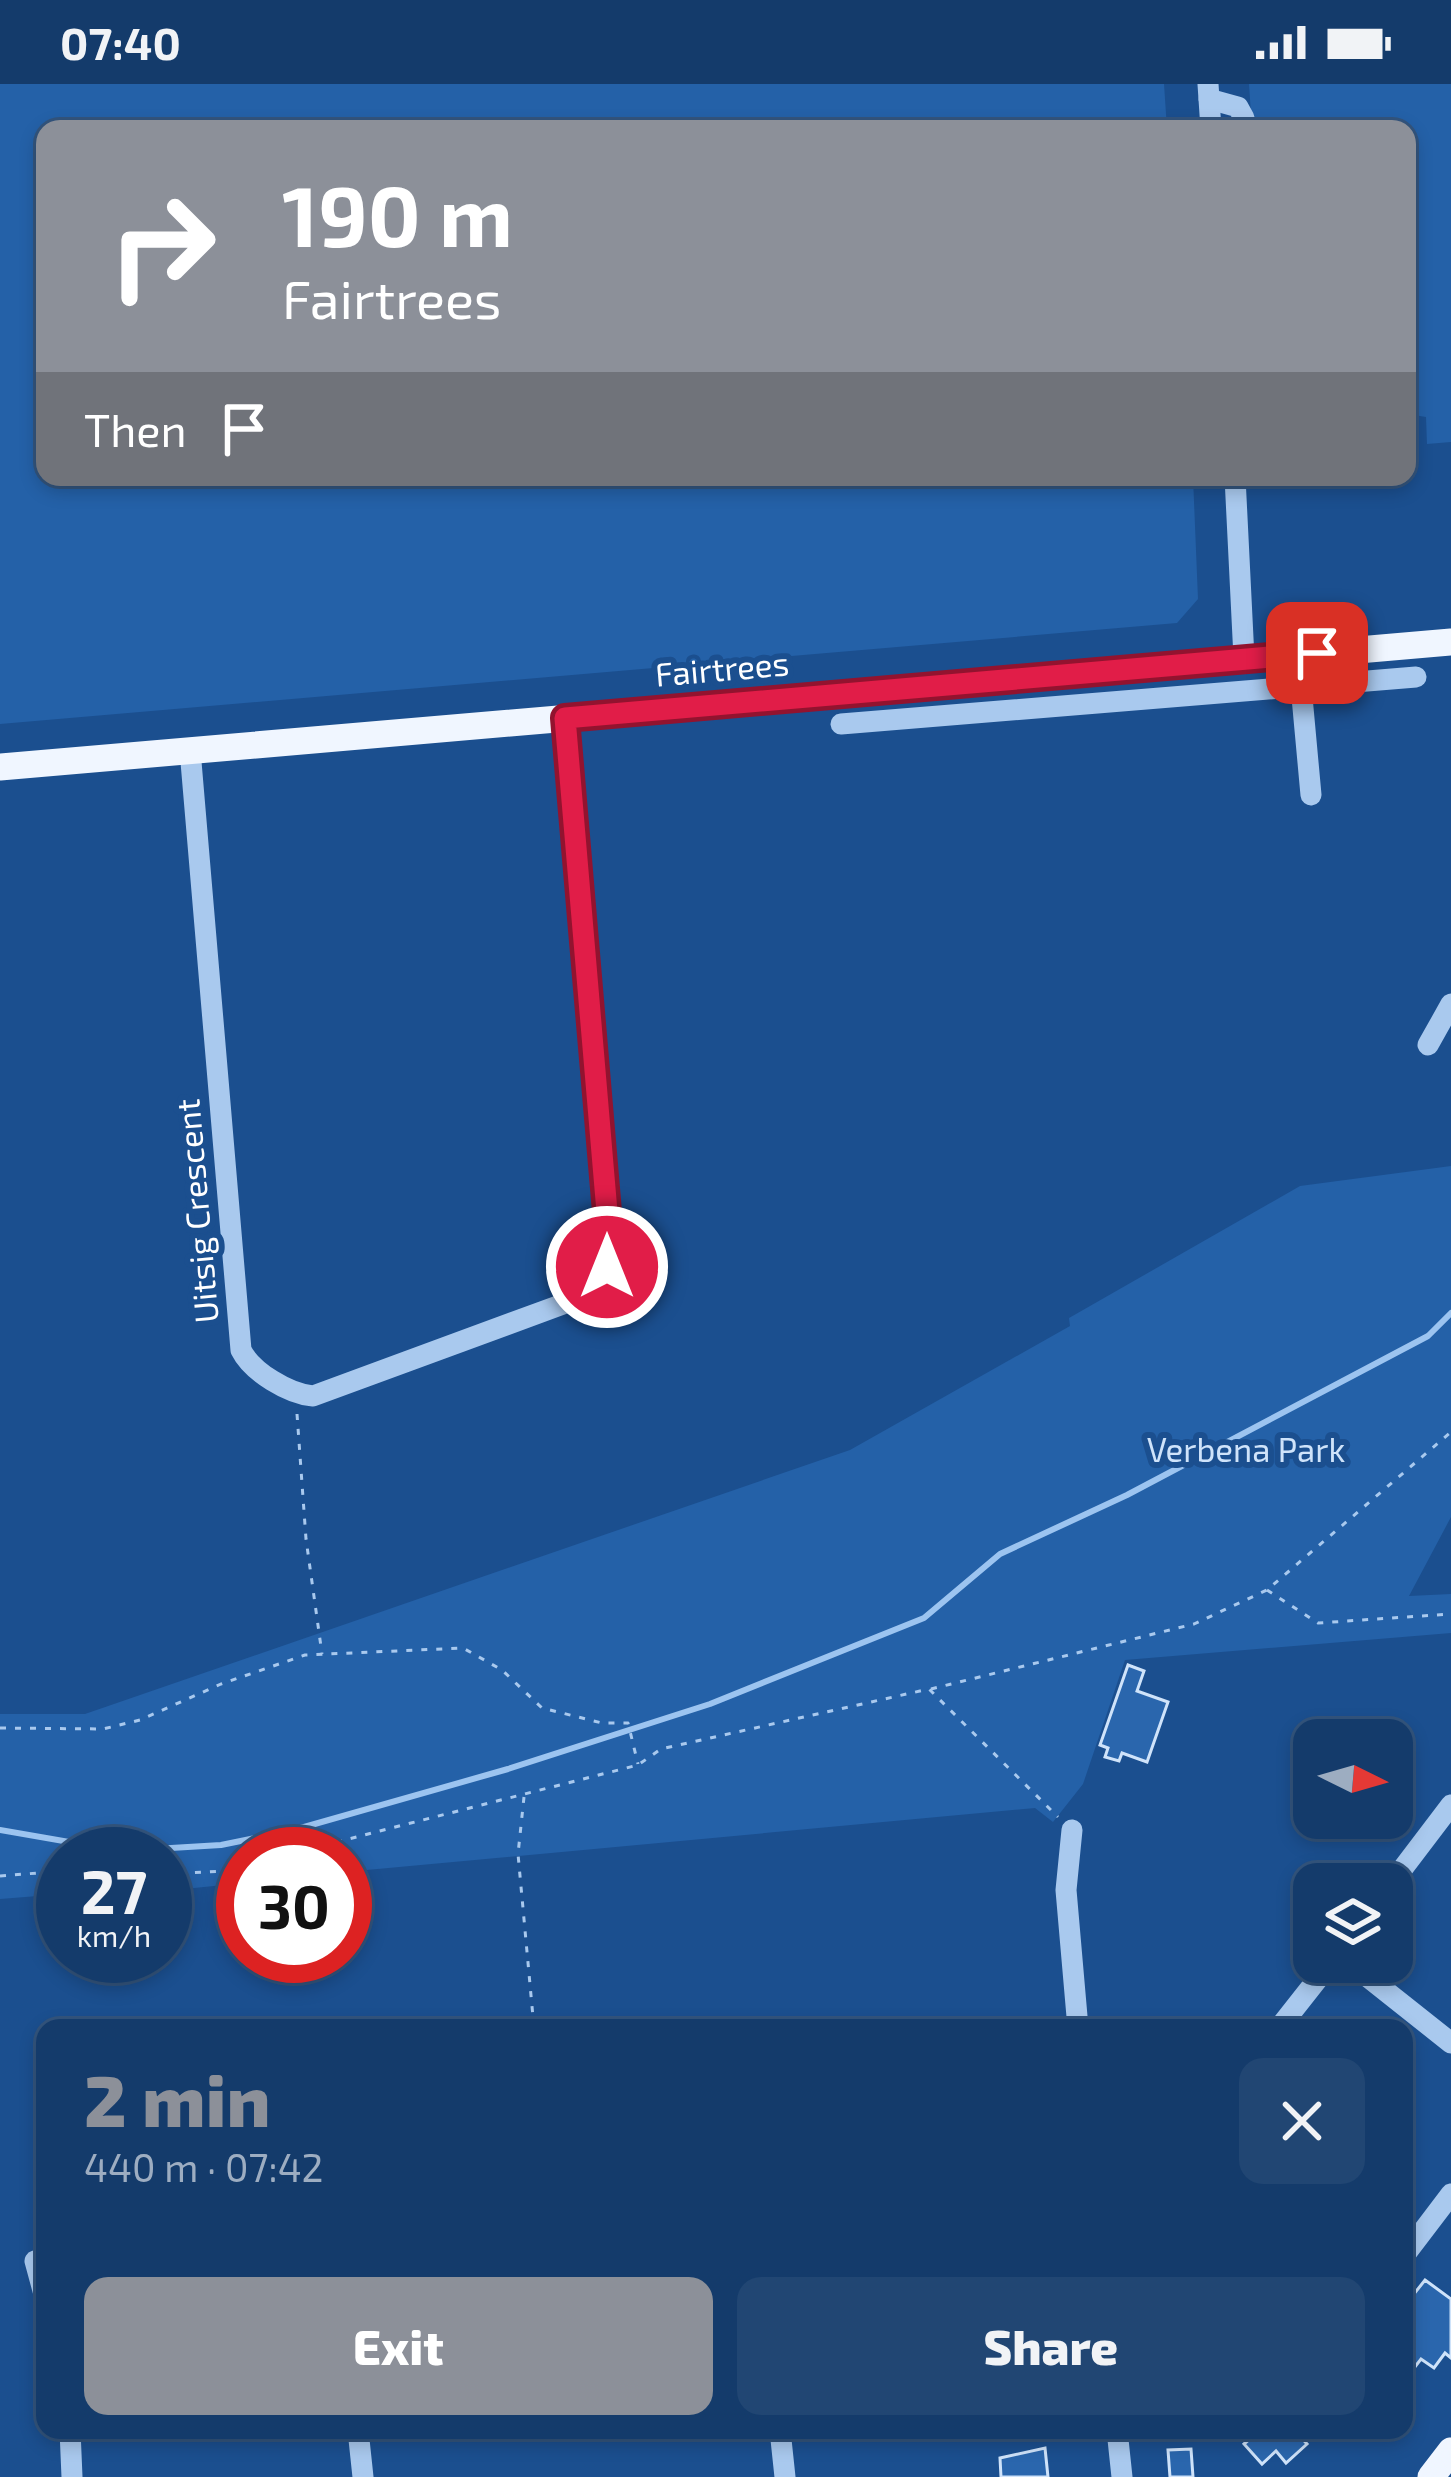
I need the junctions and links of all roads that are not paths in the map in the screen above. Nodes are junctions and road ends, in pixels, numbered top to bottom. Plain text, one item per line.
1 (1234, 84) edge
2 (1208, 91) edge
3 (1244, 118) dead end
4 (1235, 486) edge
5 (1451, 642) edge
6 (1244, 658) junction
7 (1416, 677) dead end
8 (980, 682) junction
9 (1301, 686) junction
10 (984, 712) junction
11 (565, 718) junction
12 (841, 724) dead end
13 (190, 750) junction
14 (0, 767) edge
15 (1311, 795) dead end
16 (1451, 1004) edge
17 (1428, 1045) dead end
18 (1451, 1805) edge
19 (1072, 1831) road end
20 (1407, 1863) edge
21 (1314, 1983) edge
22 (1375, 1983) edge
23 (1077, 2019) edge
24 (1286, 2019) edge
25 (1451, 2043) edge
26 (1451, 2194) edge
27 (1413, 2244) edge
28 (35, 2261) dead end
29 (36, 2265) edge
30 (70, 2439) edge
31 (359, 2439) edge
32 (781, 2439) edge
33 (1119, 2439) edge
34 (1451, 2452) edge
35 (72, 2477) edge
36 (363, 2477) edge
37 (784, 2477) edge
38 (1122, 2477) edge
39 (1431, 2477) edge

1 - 2 street
2 - 3 street
4 - 6 street
5 - 6 main road, Fairtrees
6 - 8 main road, Fairtrees
7 - 9 street
8 - 10 street
8 - 11 main road, Fairtrees
9 - 10 street
9 - 15 street
10 - 12 street
11 - 13 main road, Fairtrees
11 - 13 street, Uitsig Crescent
13 - 14 main road, Fairtrees
16 - 17 street
18 - 20 street
19 - 23 street
21 - 24 street
22 - 25 street
26 - 27 street
28 - 29 street
30 - 35 street
31 - 36 street
32 - 37 street
33 - 38 street
34 - 39 main road

